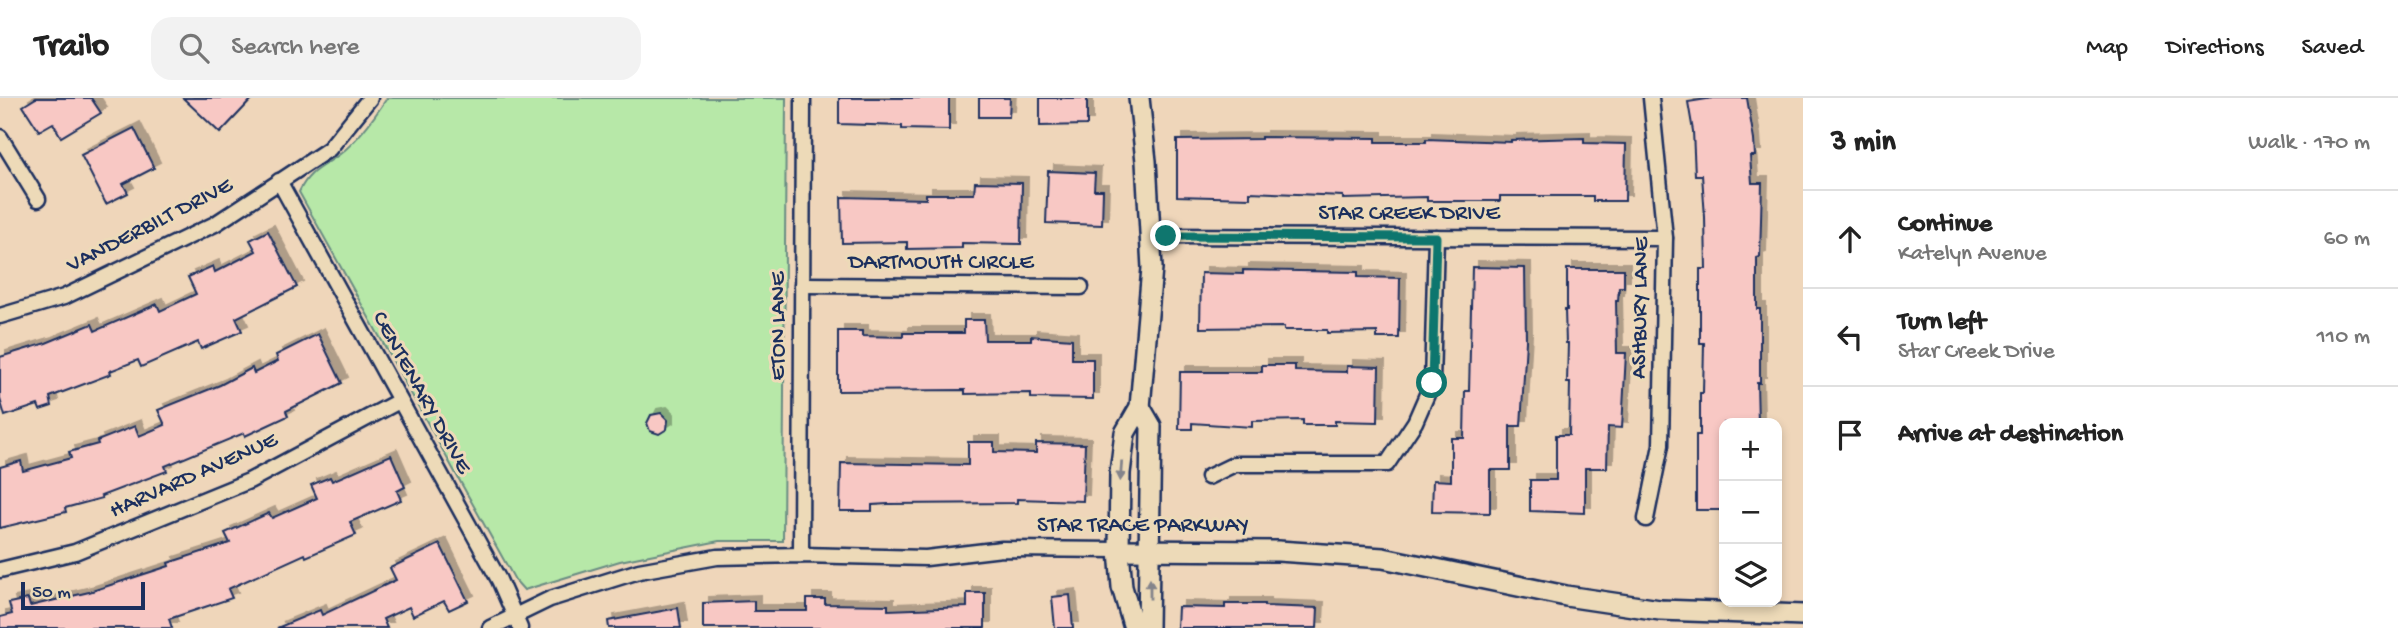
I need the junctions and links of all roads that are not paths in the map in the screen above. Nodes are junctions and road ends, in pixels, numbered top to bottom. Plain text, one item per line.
1 (370, 98) edge
2 (803, 98) edge
3 (1139, 98) edge
4 (1651, 98) edge
5 (0, 136) edge
6 (279, 181) junction
7 (38, 199) dead end
8 (1152, 236) junction
9 (1436, 237) junction
10 (1665, 238) junction
11 (802, 285) junction
12 (1080, 287) dead end
13 (0, 316) edge
14 (399, 401) junction
15 (1140, 407) junction
16 (1208, 478) dead end
17 (1646, 519) dead end
18 (1119, 550) junction
19 (1150, 550) junction
20 (801, 555) junction
21 (0, 570) edge
22 (1803, 615) edge
23 (518, 621) edge
24 (491, 628) edge
25 (1134, 628) edge
26 (1149, 628) edge

1 - 6 street, VANDERBILT DRIVE
2 - 11 street, ETON LANE
3 - 8 street
4 - 10 street, ASHBURY LANE
5 - 7 street
6 - 13 street, VANDERBILT DRIVE
6 - 14 street, CENTENARY DRIVE
8 - 9 street, STAR CREEK DRIVE
8 - 15 street
9 - 10 street, STAR CREEK DRIVE
9 - 16 street
10 - 17 street, ASHBURY LANE
11 - 12 street, DARTMOUTH CIRCLE
11 - 20 street, ETON LANE
14 - 21 street, HARVARD AVENUE
14 - 23 street, CENTENARY DRIVE
15 -> 18 street
15 - 19 street
18 - 19 street, STAR TRACE PARKWAY
18 - 20 street, STAR TRACE PARKWAY
18 - 25 street
19 - 22 street, STAR TRACE PARKWAY
26 -> 19 street
20 - 23 street, STAR TRACE PARKWAY
23 - 24 street, STAR TRACE PARKWAY

